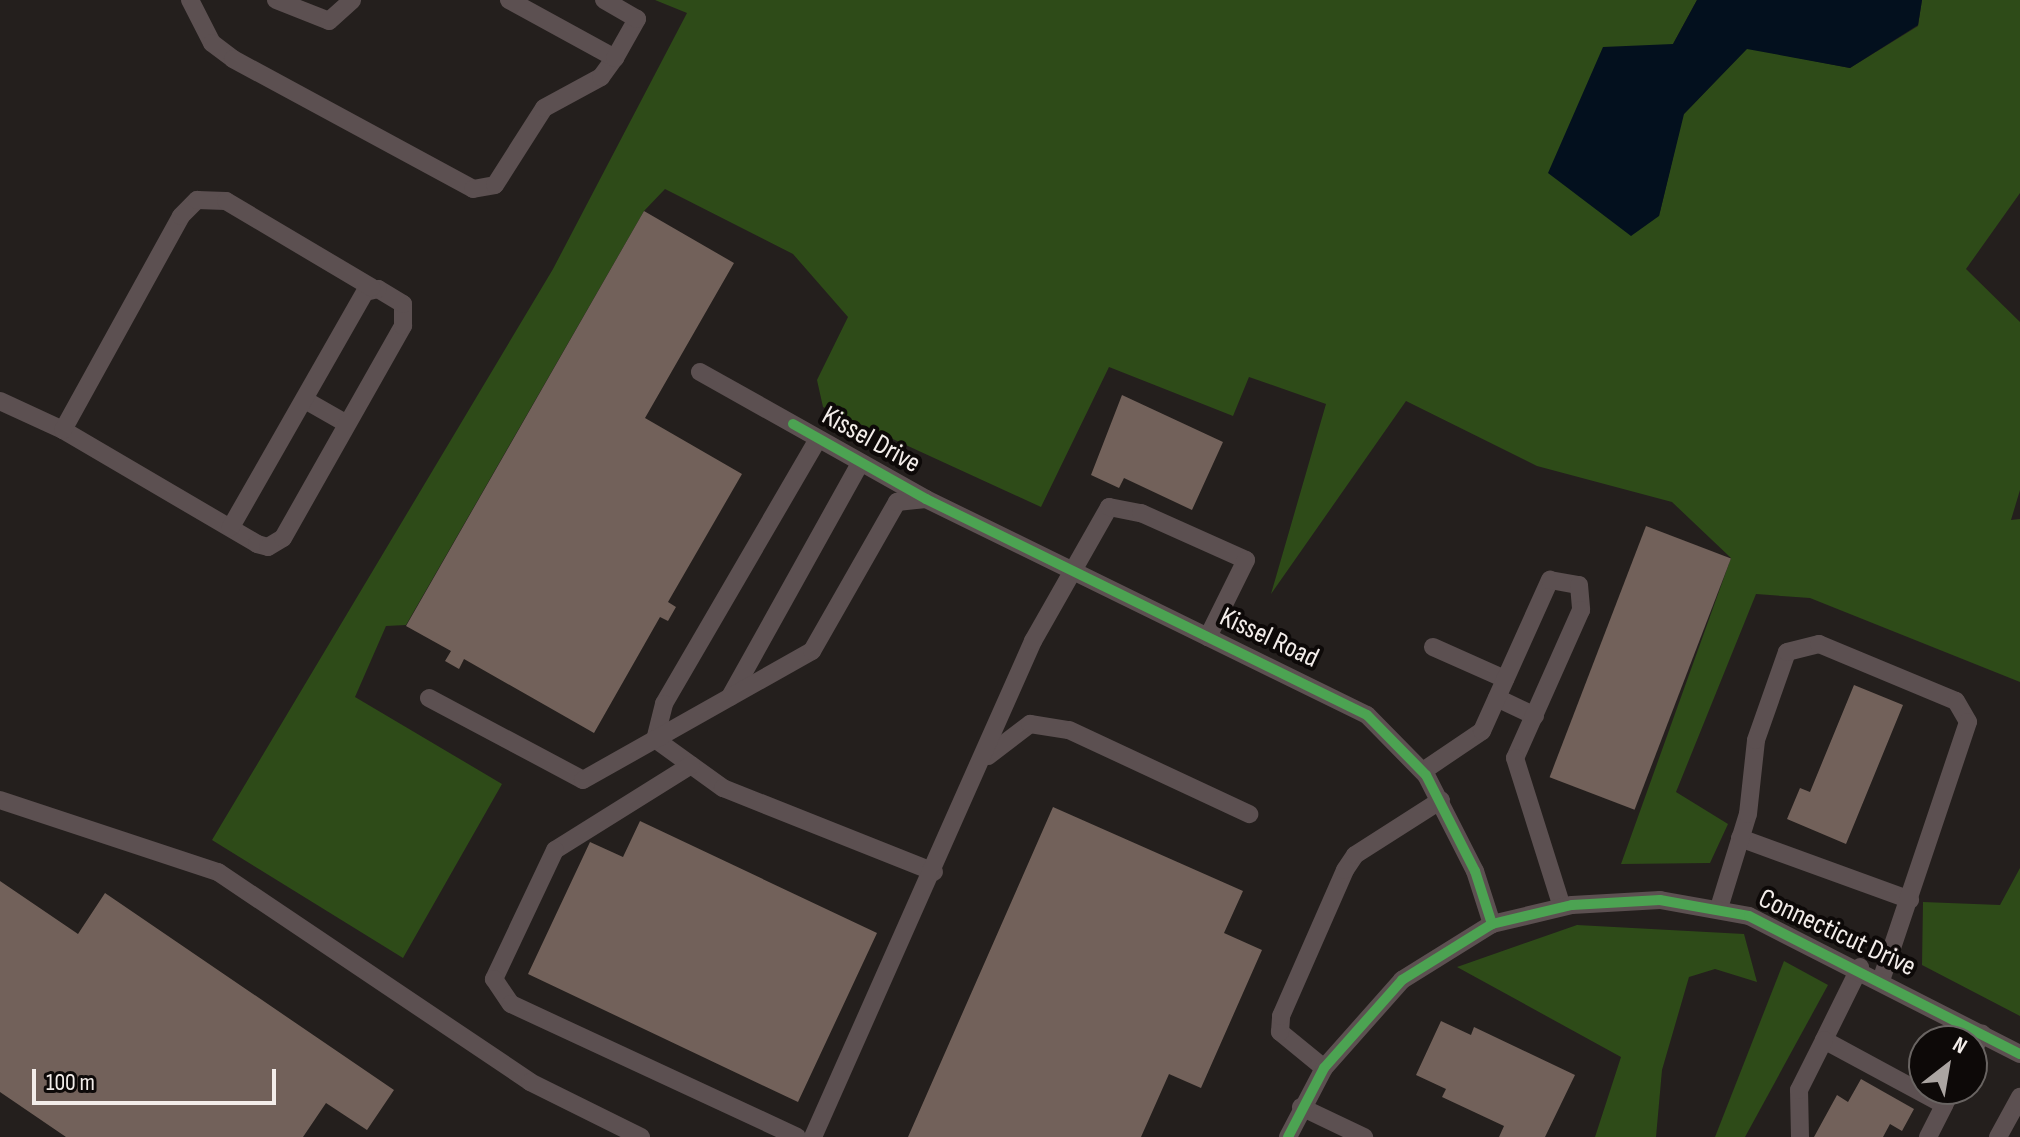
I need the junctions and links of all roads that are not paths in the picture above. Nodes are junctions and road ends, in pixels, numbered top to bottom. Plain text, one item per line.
1 (190, 0) edge
2 (276, 0) edge
3 (352, 0) edge
4 (509, 0) edge
5 (604, 0) edge
6 (615, 58) junction
7 (371, 287) junction
8 (700, 372) dead end
9 (305, 400) junction
10 (0, 401) edge
11 (347, 424) junction
12 (63, 430) junction
13 (818, 439) junction
14 (860, 463) junction
15 (926, 499) junction
16 (231, 527) junction
17 (1071, 570) junction
18 (1208, 637) junction
19 (1433, 647) dead end
20 (1505, 679) junction
21 (730, 697) junction
22 (429, 698) dead end
23 (1497, 698) junction
24 (1535, 716) junction
25 (655, 739) junction
26 (988, 756) junction
27 (691, 765) junction
28 (1423, 771) junction
29 (0, 800) edge
30 (1441, 800) junction
31 (1249, 814) dead end
32 (1740, 838) junction
33 (934, 872) junction
34 (1910, 900) junction
35 (1562, 907) junction
36 (1719, 908) junction
37 (1492, 924) junction
38 (1860, 967) junction
39 (1882, 978) junction
40 (1967, 1025) edge
41 (1988, 1036) edge
42 (1824, 1040) junction
43 (2020, 1054) edge
44 (1324, 1068) junction
45 (1908, 1079) edge
46 (2020, 1097) edge
47 (1944, 1105) edge
48 (1301, 1107) junction
49 (2002, 1136) edge
50 (641, 1137) edge
51 (797, 1137) edge
52 (813, 1137) edge
53 (1288, 1137) edge
54 (1364, 1137) edge
55 (1800, 1137) edge
56 (1928, 1137) edge

1 - 6 street
2 - 3 street
4 - 6 street
5 - 6 street
7 - 9 street
7 - 11 street
7 - 12 street
8 - 13 street, Kissel Drive
9 - 11 street
9 - 16 street
10 - 12 street
11 - 16 street
12 - 16 street
13 - 14 street, Kissel Drive
13 - 25 street
14 - 15 street, Kissel Drive
14 - 21 street
15 - 17 street, Kissel Road
15 - 21 street
17 - 18 street, Kissel Road
17 - 18 street
17 - 26 street
18 - 28 street, Kissel Road
19 - 20 street
20 - 23 street
20 - 24 street
21 - 25 street
22 - 25 street
23 - 24 street
23 - 28 street
24 - 35 street
25 - 27 street
26 - 31 street
26 - 33 street
27 - 33 street
27 - 51 street
28 - 30 street, Kissel Road
29 - 50 street
30 - 37 street, Kissel Road
30 - 44 street
32 - 34 street
32 - 34 street
32 - 36 street
33 - 52 street
34 - 39 street
35 - 36 street, Connecticut Drive
35 - 37 street, Connecticut Drive
36 - 38 street, Connecticut Drive
37 - 44 street, Connecticut Drive
38 - 39 street, Connecticut Drive
38 - 42 street
39 - 40 street, Connecticut Drive
41 - 43 street, Connecticut Drive
42 - 45 street
42 - 55 street
44 - 48 street, Connecticut Drive
46 - 49 street
47 - 56 street
48 - 53 street, Connecticut Drive
48 - 54 street

